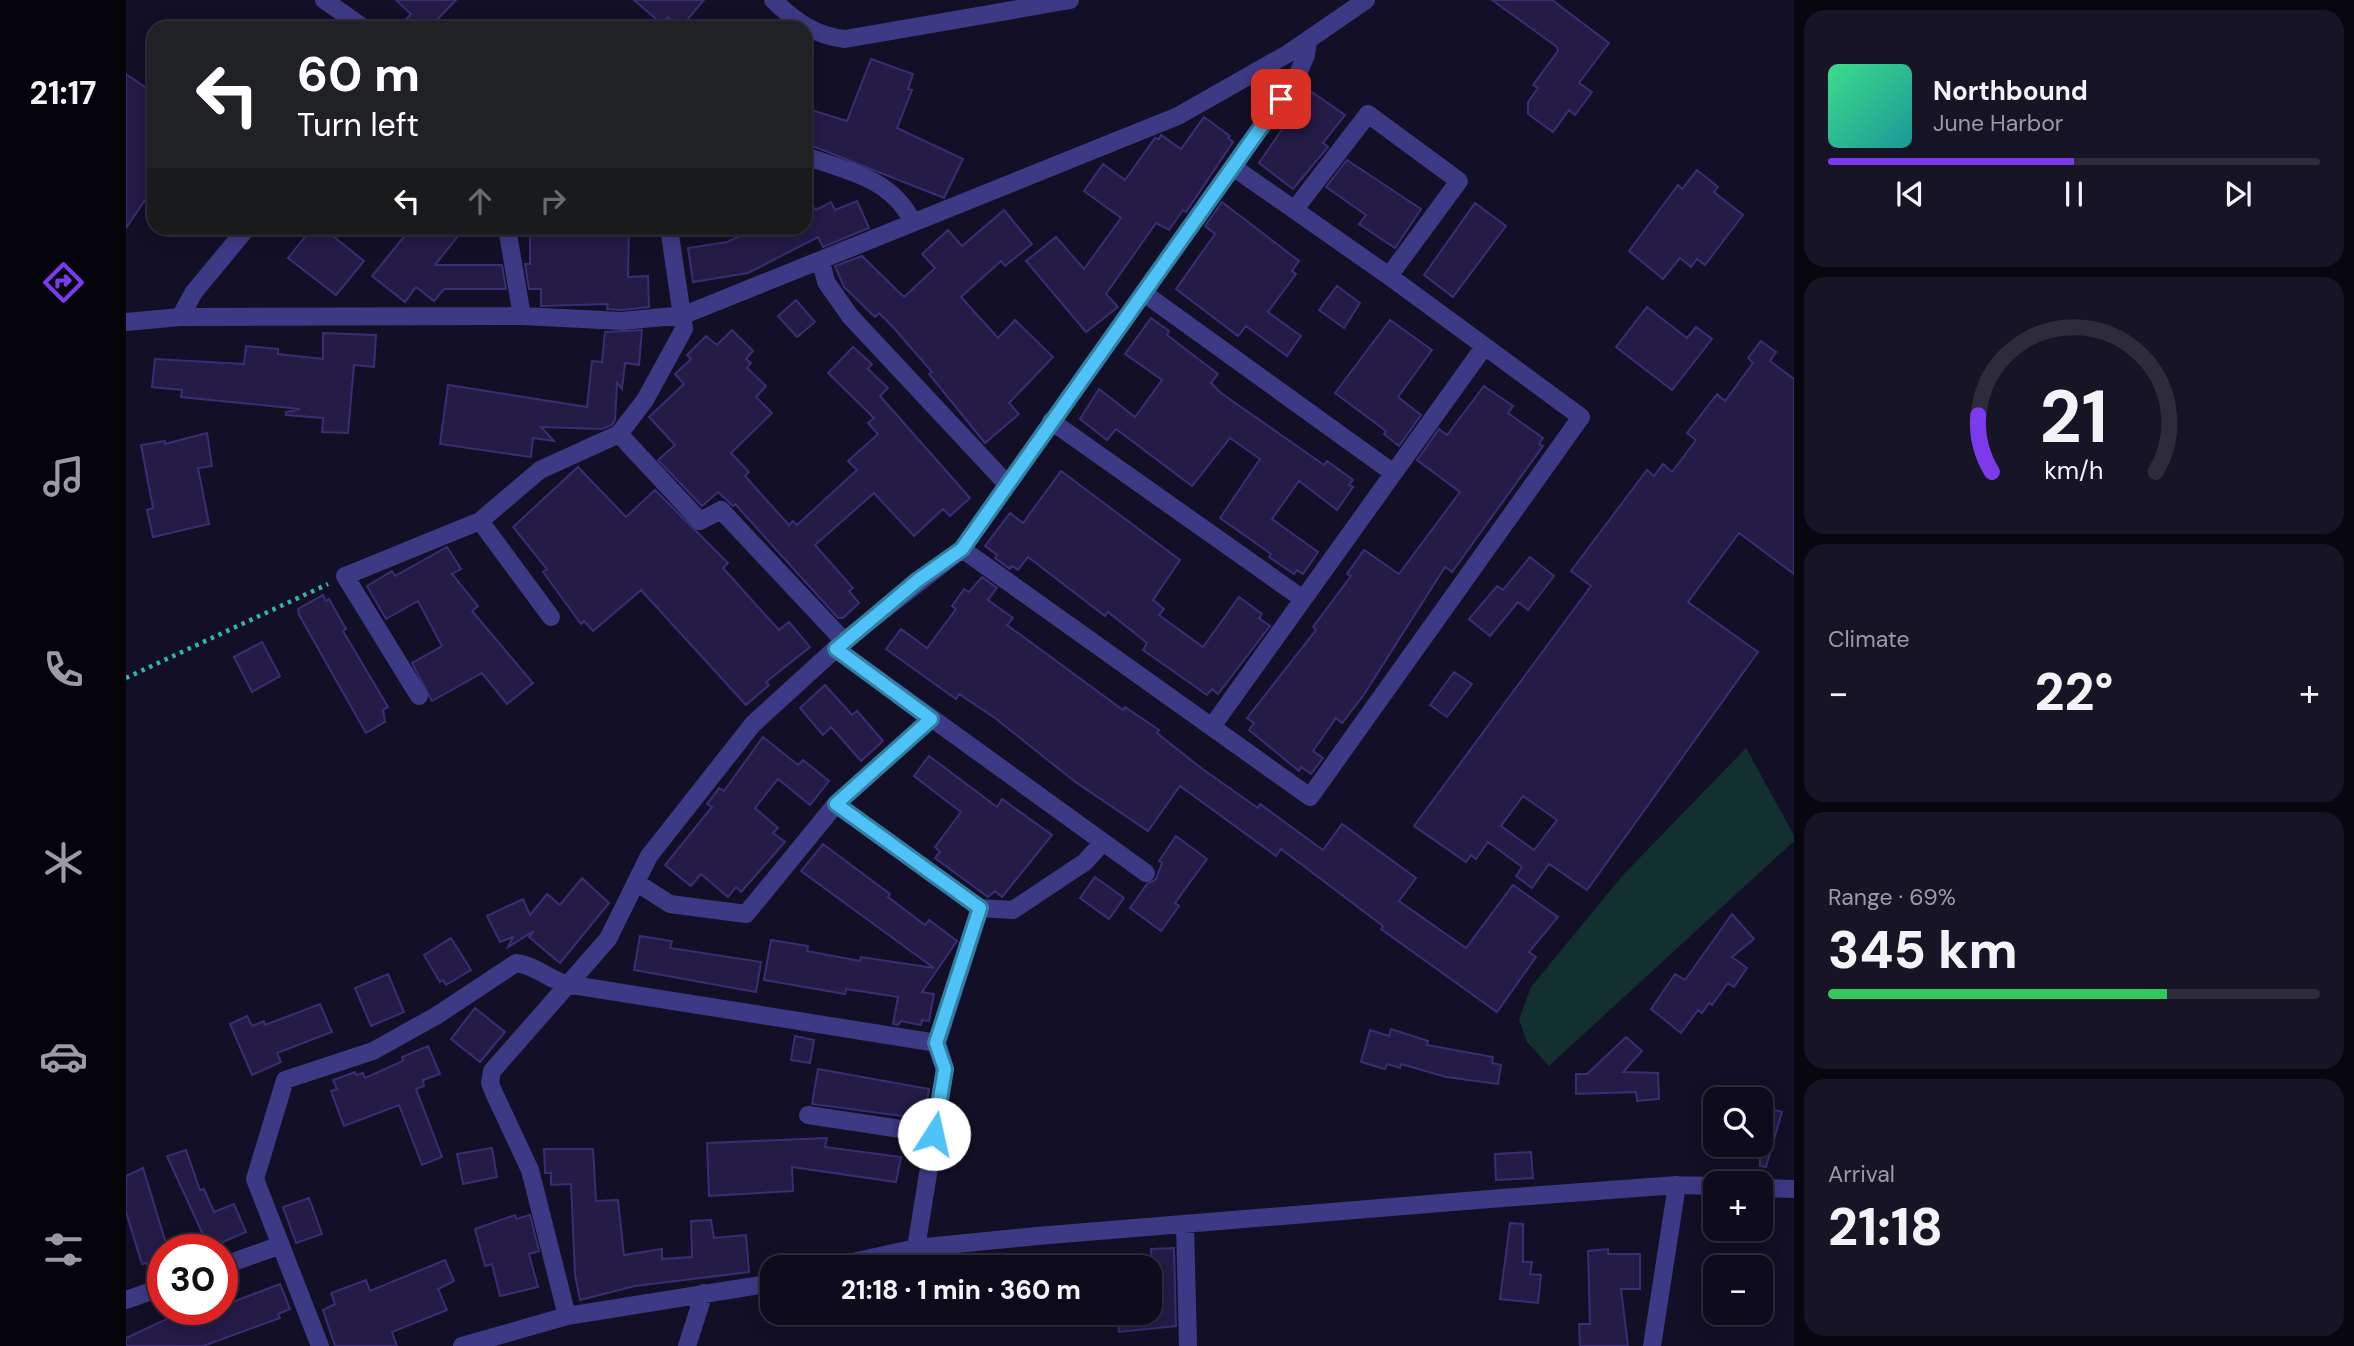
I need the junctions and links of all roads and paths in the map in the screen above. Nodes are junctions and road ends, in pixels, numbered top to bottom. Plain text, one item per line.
1 (324, 0) edge
2 (773, 0) edge
3 (1070, 0) edge
4 (1366, 0) edge
5 (354, 21) edge
6 (798, 21) edge
7 (812, 30) edge
8 (1308, 41) junction
9 (812, 159) edge
10 (1233, 167) junction
11 (1295, 209) junction
12 (912, 221) junction
13 (241, 235) edge
14 (509, 235) edge
15 (670, 235) edge
16 (821, 261) junction
17 (1389, 275) junction
18 (1145, 294) junction
19 (684, 315) junction
20 (522, 316) junction
21 (180, 317) junction
22 (126, 322) edge
23 (1485, 347) junction
24 (1051, 421) junction
25 (619, 434) junction
26 (1392, 472) junction
27 (1007, 484) junction
28 (480, 521) junction
29 (962, 549) junction
30 (345, 576) junction
31 (1303, 599) junction
32 (551, 617) dead end
33 (840, 645) junction
34 (126, 678) edge
35 (419, 696) dead end
36 (931, 719) junction
37 (1213, 725) junction
38 (836, 804) junction
39 (1103, 842) junction
40 (1146, 873) dead end
41 (637, 883) junction
42 (980, 908) junction
43 (566, 984) junction
44 (936, 1043) junction
45 (808, 1115) dead end
46 (934, 1134) junction
47 (1677, 1185) junction
48 (1703, 1186) edge
49 (1773, 1188) edge
50 (1794, 1189) edge
51 (1185, 1224) junction
52 (281, 1245) junction
53 (916, 1248) junction
54 (884, 1255) edge
55 (238, 1260) edge
56 (760, 1285) edge
57 (147, 1293) edge
58 (704, 1293) junction
59 (126, 1300) edge
60 (567, 1316) junction
61 (320, 1346) edge
62 (461, 1346) edge
63 (687, 1346) edge
64 (1188, 1346) edge
65 (1652, 1346) edge

1 - 5 street
2 - 6 street
3 - 7 street
4 - 8 street
8 - 10 street
8 - 12 street
9 - 12 street
10 - 11 street
10 - 18 street
11 - 17 street
11 - 17 street
12 - 16 street
13 - 21 street
14 - 20 street
15 - 19 street
16 - 19 street
16 - 27 street
17 - 23 street
18 - 24 street
18 - 26 street
19 - 20 street
19 - 25 street
20 - 21 street
21 - 22 street
23 - 26 street
23 - 37 street
24 - 27 street
24 - 31 street
25 - 28 street
25 - 33 street
26 - 31 street
27 - 29 street
28 - 30 street
28 - 32 street
29 - 33 street
29 - 37 street
30 - 34 path
30 - 35 street
31 - 37 street
33 - 36 street
33 - 41 street
36 - 38 street
36 - 39 street
38 - 41 street
38 - 42 street
39 - 40 street
39 - 42 street
41 - 43 street
42 - 44 street
43 - 44 street
43 - 52 street
43 - 60 street
44 - 46 street
45 - 46 street
46 - 53 street
47 - 48 street
47 - 51 street
47 - 65 street
49 - 50 street
51 - 53 street
51 - 64 street
52 - 55 street
52 - 61 street
53 - 54 street
56 - 58 street
57 - 59 street
58 - 60 street
58 - 63 street
60 - 62 street

